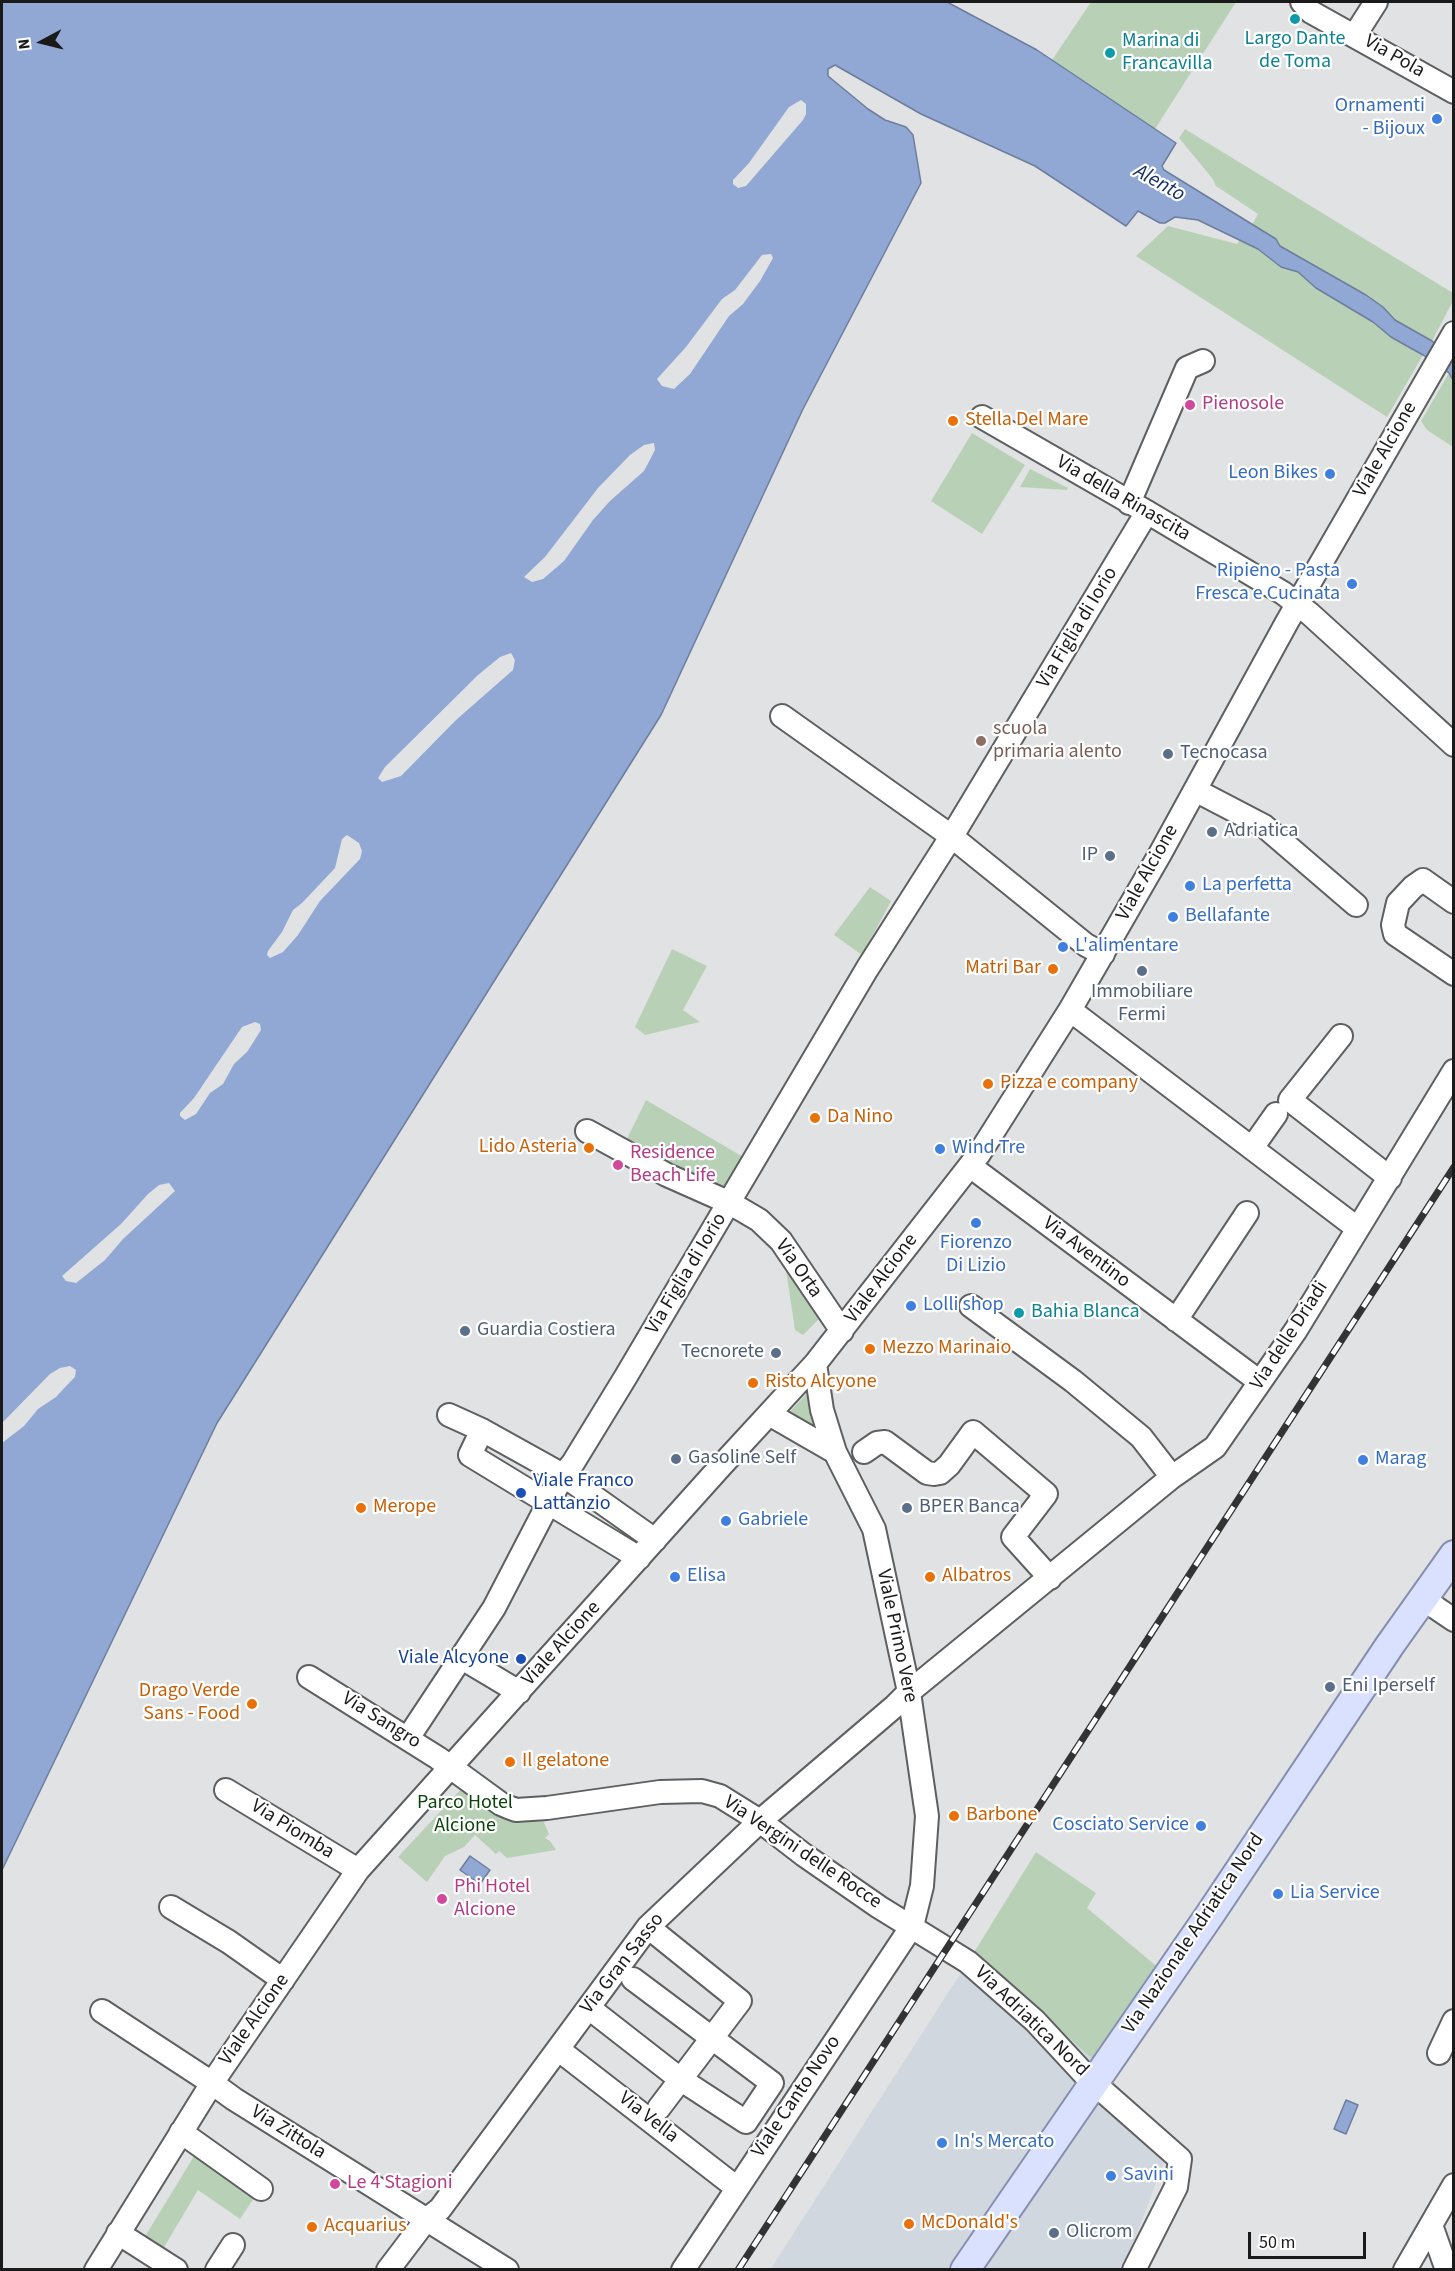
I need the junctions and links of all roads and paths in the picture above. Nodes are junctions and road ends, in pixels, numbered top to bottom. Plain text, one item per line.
1 (1376, 2) edge
2 (1303, 3) edge
3 (1355, 35) junction
4 (1454, 92) edge
5 (1454, 333) edge
6 (1203, 361) dead end
7 (982, 417) dead end
8 (1135, 505) junction
9 (1297, 604) junction
10 (782, 716) dead end
11 (1454, 745) edge
12 (1195, 790) junction
13 (951, 836) junction
14 (1454, 902) edge
15 (1356, 906) dead end
16 (1102, 954) junction
17 (1454, 974) edge
18 (1070, 1011) junction
19 (1341, 1036) dead end
20 (1454, 1071) edge
21 (1276, 1114) dead end
22 (587, 1131) dead end
23 (1252, 1148) junction
24 (970, 1166) junction
25 (1389, 1178) junction
26 (730, 1203) junction
27 (1247, 1213) dead end
28 (1357, 1228) junction
29 (971, 1306) dead end
30 (1176, 1320) junction
31 (842, 1332) junction
32 (815, 1364) junction
33 (1260, 1382) junction
34 (768, 1414) junction
35 (448, 1415) dead end
36 (482, 1430) junction
37 (835, 1452) junction
38 (864, 1452) dead end
39 (563, 1475) junction
40 (1172, 1477) junction
41 (549, 1501) junction
42 (655, 1540) junction
43 (1454, 1555) edge
44 (639, 1558) junction
45 (1050, 1578) junction
46 (1423, 1599) junction
47 (1454, 1620) edge
48 (465, 1652) junction
49 (309, 1677) dead end
50 (519, 1692) junction
51 (909, 1692) junction
52 (408, 1738) junction
53 (452, 1767) junction
54 (226, 1790) dead end
55 (760, 1821) junction
56 (358, 1870) junction
57 (171, 1907) dead end
58 (648, 1926) junction
59 (912, 1926) junction
60 (968, 1962) joint
61 (633, 1979) dead end
62 (283, 1980) junction
63 (589, 2008) junction
64 (102, 2011) dead end
65 (1454, 2021) edge
66 (713, 2040) junction
67 (559, 2050) junction
68 (1439, 2053) dead end
69 (680, 2079) junction
70 (1093, 2082) junction
71 (212, 2083) junction
72 (659, 2108) dead end
73 (181, 2132) junction
74 (1454, 2185) edge
75 (737, 2187) junction
76 (261, 2189) dead end
77 (426, 2220) junction
78 (1431, 2225) junction
79 (118, 2233) junction
80 (233, 2245) dead end
81 (96, 2270) edge
82 (176, 2270) edge
83 (218, 2270) edge
84 (388, 2270) edge
85 (507, 2270) edge
86 (683, 2270) edge
87 (965, 2270) edge
88 (1134, 2270) edge
89 (1405, 2270) edge
90 (1447, 2270) edge

1 - 3 street
2 - 3 street, Via Pola
3 - 4 street, Via Pola
5 - 9 street, Viale Alcione
6 - 8 street, Via Figlia di Iorio
7 - 8 street, Via della Rinascita
8 - 9 street, Via della Rinascita
8 - 13 street, Via Figlia di Iorio
9 - 11 street, Via della Rinascita
9 - 12 street, Viale Alcione
10 - 13 street
12 - 15 street
12 - 16 street, Viale Alcione
13 - 16 street
13 - 26 street, Via Figlia di Iorio
14 - 17 street
16 - 18 street, Viale Alcione
18 - 23 street
18 - 24 street, Viale Alcione
19 - 25 street
20 - 25 street, Via delle Driadi
21 - 23 street
22 - 26 street, Via Orta
23 - 28 street
24 - 30 street, Via Aventino
24 - 31 street, Viale Alcione
25 - 28 street, Via delle Driadi
26 - 31 street, Via Orta
26 - 39 street, Via Figlia di Iorio
27 - 30 street
28 - 33 street, Via delle Driadi
29 - 40 street
30 - 33 street, Via Aventino
31 - 32 street, Viale Alcione
32 - 34 street, Viale Alcione
32 - 37 street, Viale Primo Vere
33 - 40 street, Via delle Driadi
34 - 37 street
34 - 42 street, Viale Alcione
35 - 36 street
36 - 39 street
36 - 41 street
37 - 51 street, Viale Primo Vere
38 - 45 street
39 - 41 street, Via Figlia di Iorio
39 - 42 street
40 - 45 street, Via delle Driadi
41 - 44 street
41 - 48 street, Via Figlia di Iorio
42 - 44 street, Viale Alcione
43 - 46 main road, Via Nazionale Adriatica Nord
44 - 50 street, Viale Alcione
45 - 51 street, Via delle Driadi
46 - 47 street
46 - 70 main road, Via Nazionale Adriatica Nord
48 - 50 street
48 - 52 street, Via Figlia di Iorio
49 - 52 street, Via Sangro
50 - 53 street, Viale Alcione
51 - 55 street, Via Gran Sasso
51 - 59 street, Viale Primo Vere
52 - 53 street, Via Sangro
53 - 55 street, Via Vergini delle Rocce
53 - 56 street, Viale Alcione
54 - 56 street, Via Piomba
55 - 58 street, Via Gran Sasso
55 - 59 street, Via Vergini delle Rocce
56 - 62 street, Viale Alcione
57 - 62 street
58 - 63 street, Via Gran Sasso
58 - 66 street
59 - 60 street, Via Vergini delle Rocce
59 - 75 street, Viale Canto Novo
60 - 70 street, Via Adriatica Nord
61 - 66 street
62 - 71 street, Viale Alcione
63 - 67 street, Via Gran Sasso
63 - 69 street
64 - 71 street, Via Zittola
65 - 68 street
66 - 69 street
66 - 69 street
67 - 75 street, Via Vella
67 - 77 street, Via Gran Sasso
69 - 72 street
70 - 87 main road, Via Nazionale Adriatica Nord
70 - 88 street, Via Adriatica Nord
71 - 73 street, Viale Alcione
71 - 77 street, Via Zittola
73 - 76 street
73 - 79 street, Viale Alcione
74 - 78 street
75 - 86 street, Viale Canto Novo
77 - 84 street, Via Gran Sasso
77 - 85 street, Via Zittola
78 - 89 street
78 - 90 street
79 - 81 street, Viale Alcione
79 - 82 street
80 - 83 street

